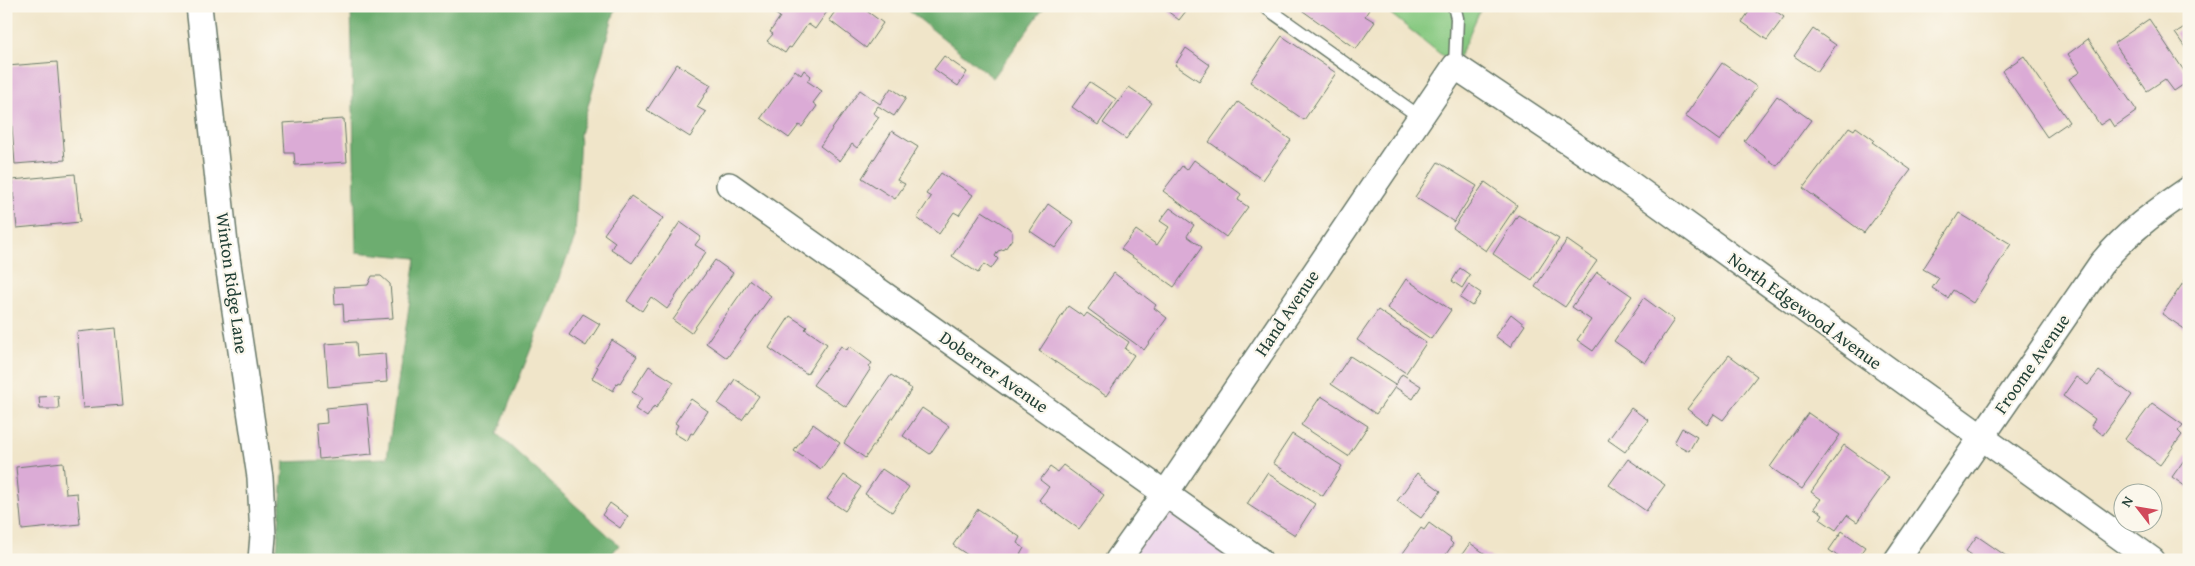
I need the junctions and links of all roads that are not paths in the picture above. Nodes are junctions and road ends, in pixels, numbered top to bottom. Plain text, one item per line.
1 (199, 6) edge
2 (1264, 6) edge
3 (1454, 6) edge
4 (1455, 66) junction
5 (1420, 117) junction
6 (729, 185) dead end
7 (2189, 189) edge
8 (1981, 438) junction
9 (1165, 494) junction
10 (261, 560) edge
11 (1118, 560) edge
12 (1259, 560) edge
13 (1897, 560) edge
14 (2152, 560) edge

1 - 10 street, Winton Ridge Lane
2 - 5 lane
3 - 4 lane
4 - 5 street, Hand Avenue
4 - 8 street, North Edgewood Avenue
5 - 9 street, Hand Avenue
6 - 9 street, Doberrer Avenue
7 - 8 street, Froome Avenue
8 - 13 street, Froome Avenue
8 - 14 street, North Edgewood Avenue
9 - 11 street, Hand Avenue
9 - 12 street, Doberrer Avenue

